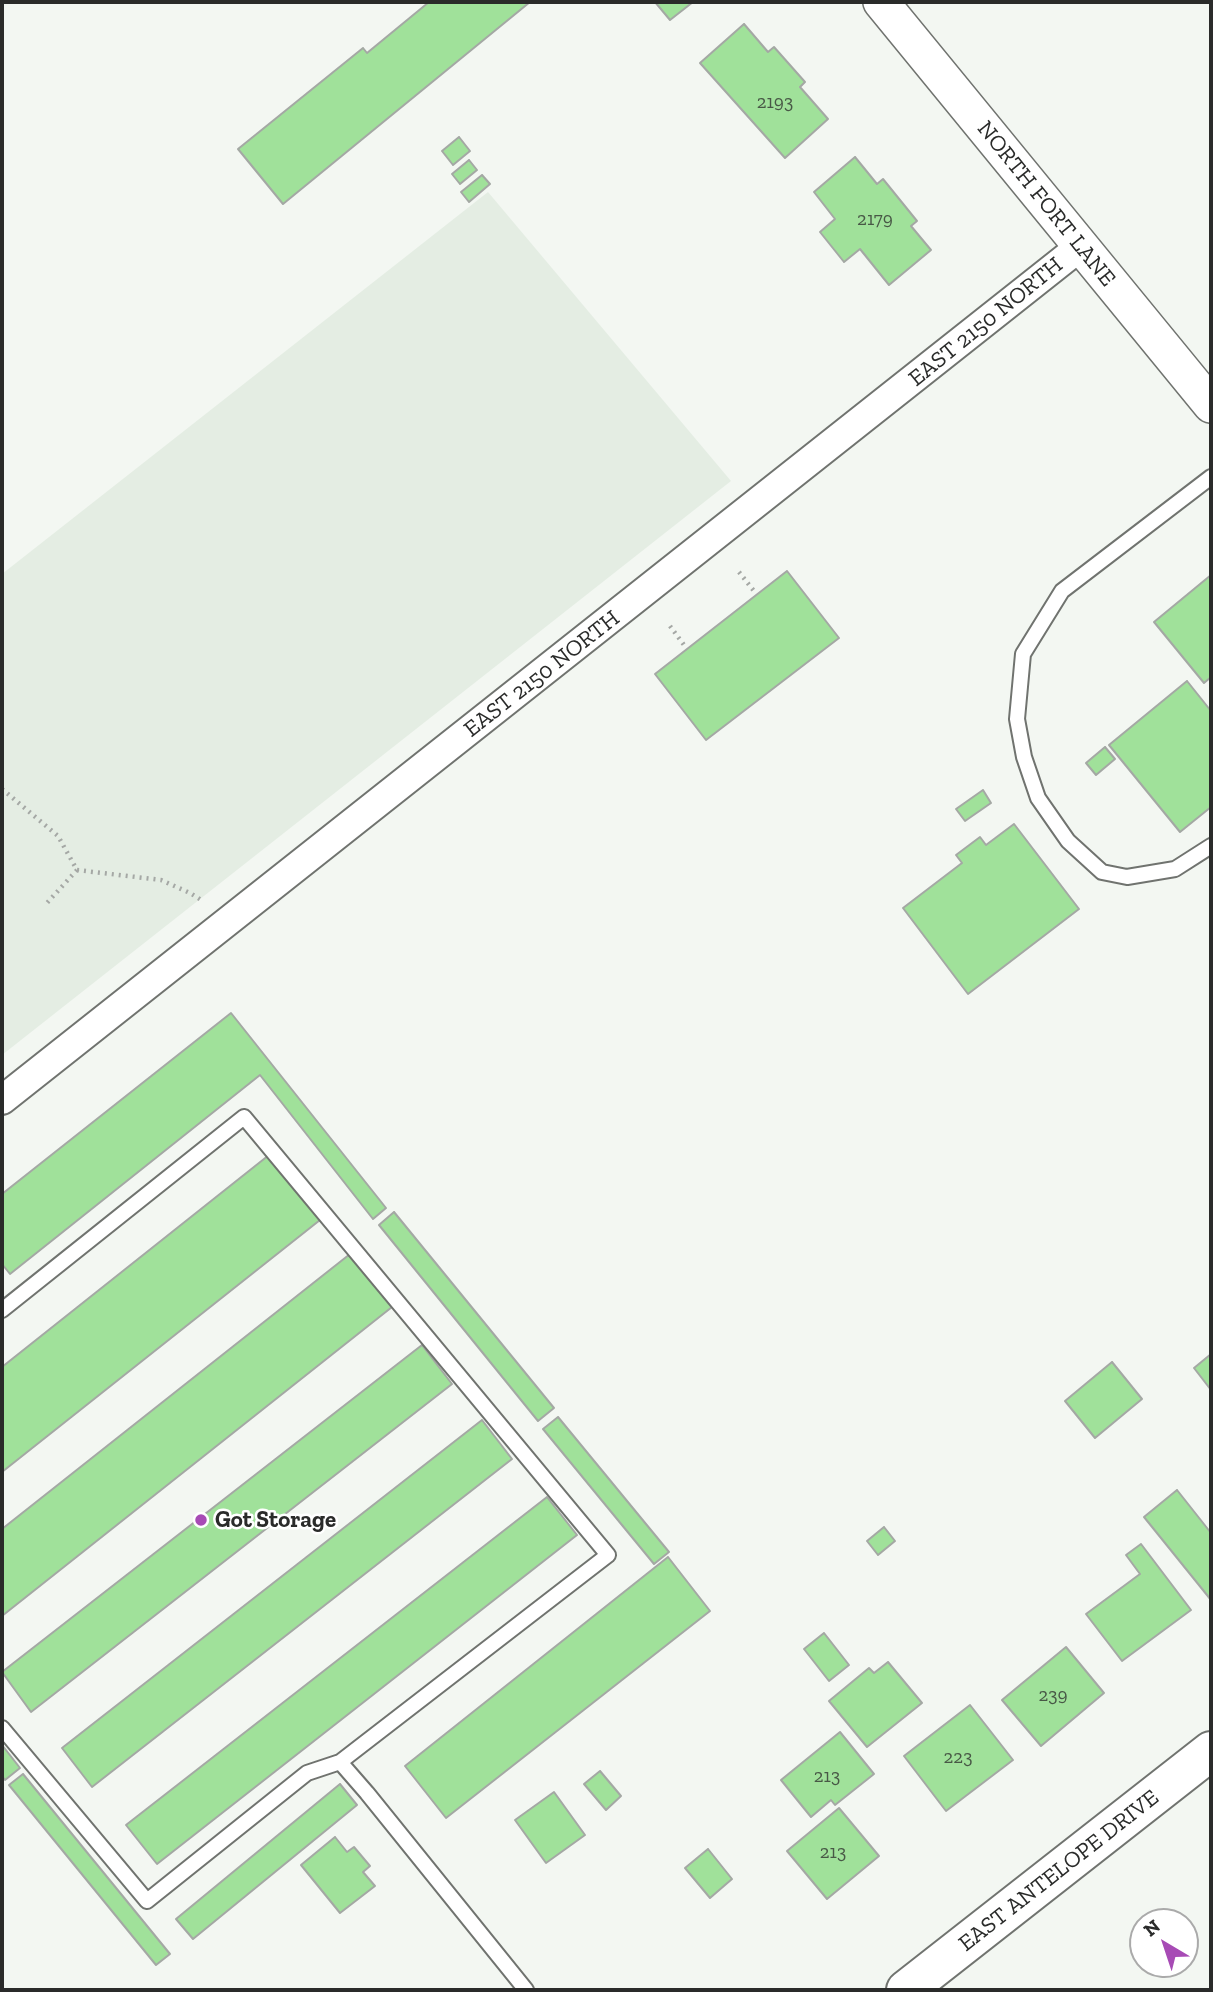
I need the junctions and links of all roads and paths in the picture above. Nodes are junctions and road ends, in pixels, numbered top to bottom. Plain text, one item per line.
1 (881, 2) edge
2 (1081, 246) junction
3 (1211, 405) edge
4 (1211, 477) edge
5 (739, 572) dead end
6 (754, 591) dead end
7 (670, 626) dead end
8 (684, 645) dead end
9 (2, 789) edge
10 (1211, 846) edge
11 (77, 870) junction
12 (46, 904) dead end
13 (232, 919) junction
14 (2, 1100) edge
15 (2, 1310) edge
16 (2, 1728) edge
17 (1211, 1751) edge
18 (340, 1762) junction
19 (526, 1990) edge
20 (906, 1990) edge

1 - 2 street, NORTH FORT LANE
2 - 3 street, NORTH FORT LANE
2 - 13 street, EAST 2150 NORTH
4 - 10 lane
5 - 6 path
7 - 8 path
9 - 11 path
11 - 12 path
11 - 13 path
13 - 14 street, EAST 2150 NORTH
15 - 18 lane
16 - 18 lane
17 - 20 main road, EAST ANTELOPE DRIVE
18 - 19 lane

